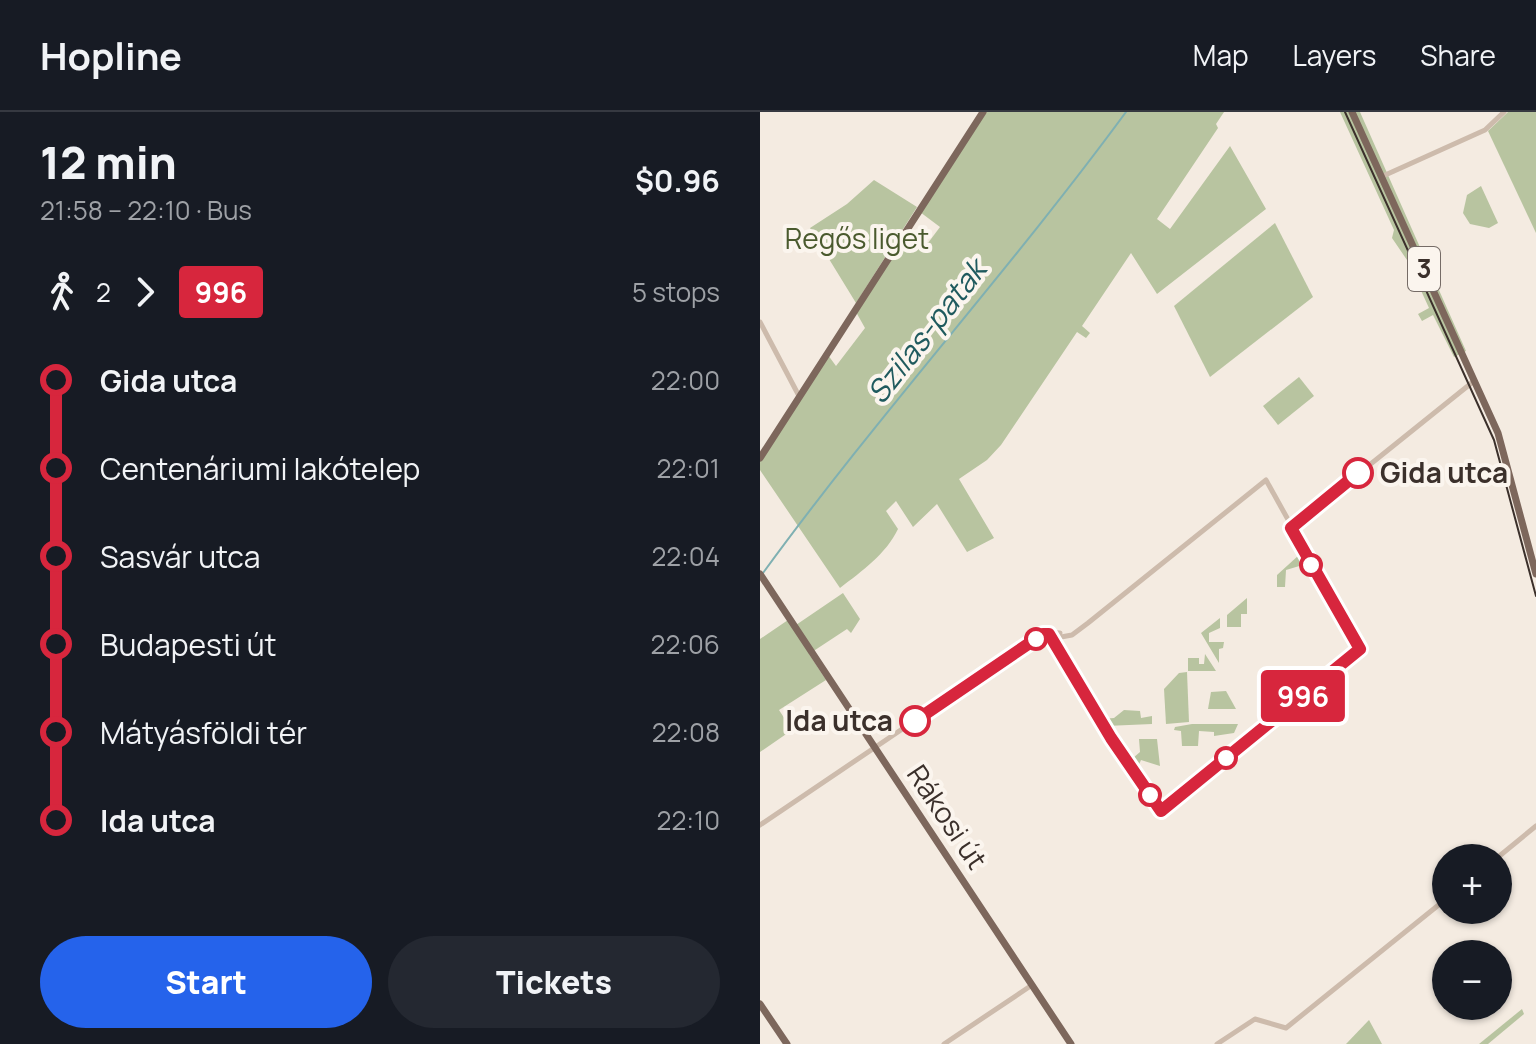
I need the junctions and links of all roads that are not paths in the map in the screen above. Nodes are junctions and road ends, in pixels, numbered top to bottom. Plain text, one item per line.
1 (983, 112) edge
2 (1352, 112) edge
3 (1504, 112) edge
4 (1383, 176) junction
5 (760, 322) edge
6 (1475, 381) junction
7 (799, 396) junction
8 (760, 458) edge
9 (1291, 528) junction
10 (1536, 574) edge
11 (761, 576) edge
12 (1056, 635) junction
13 (875, 748) junction
14 (760, 825) edge
15 (1536, 826) edge
16 (1512, 846) edge
17 (1432, 910) edge
18 (1032, 985) junction
19 (760, 1004) edge
20 (787, 1044) edge
21 (944, 1044) edge
22 (1071, 1044) edge
23 (1217, 1044) edge

1 - 7 main road
2 - 4 main road, 3
3 - 4 street
4 - 6 main road, 3
5 - 7 street
6 - 9 street
6 - 10 main road, 3
7 - 8 main road
9 - 12 street
9 - 12 street
11 - 13 main road, Rákosi út
12 - 13 street
13 - 14 street
13 - 18 main road, Rákosi út
15 - 16 street
17 - 23 street
18 - 21 street
18 - 22 main road, Rákosi út
19 - 20 main road

